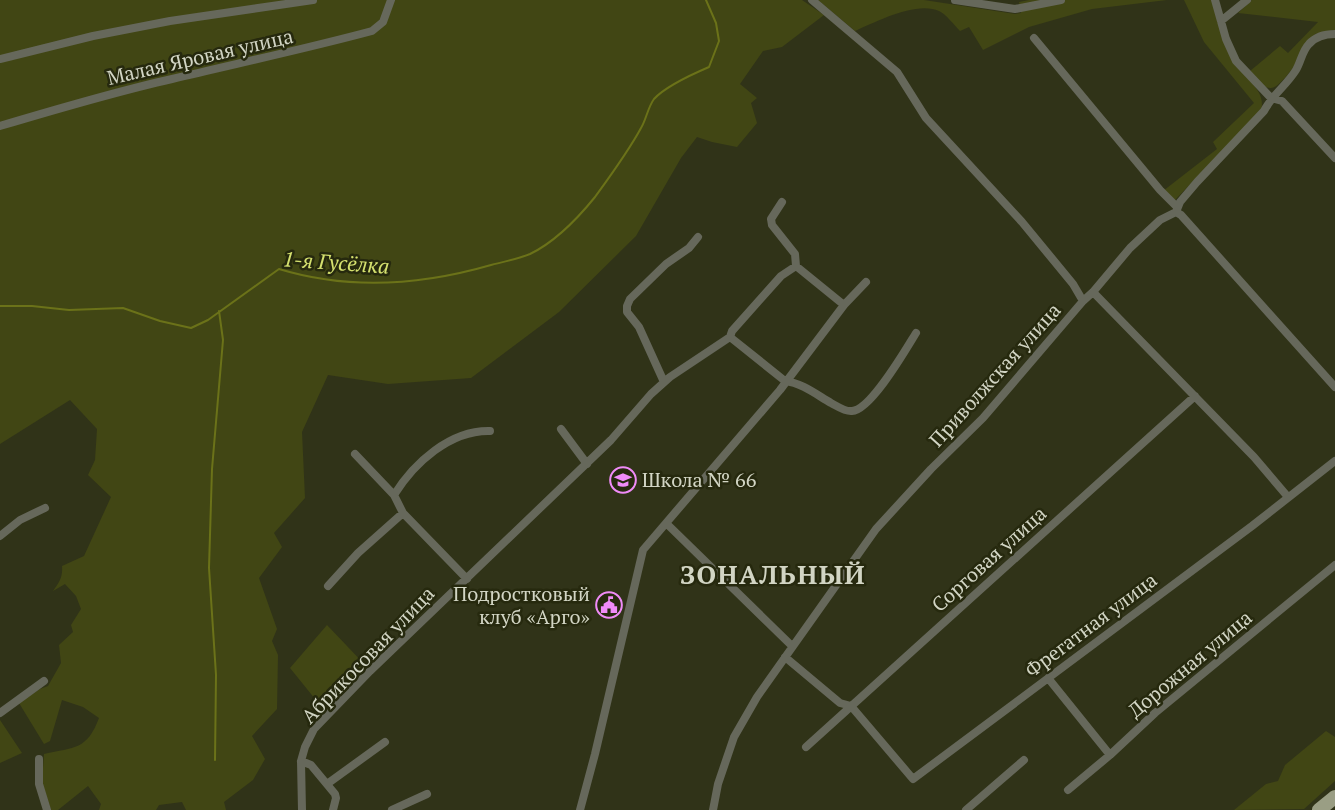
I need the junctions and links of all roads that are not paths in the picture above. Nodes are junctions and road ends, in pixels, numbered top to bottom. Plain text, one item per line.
1 (313, 0) edge
2 (391, 0) edge
3 (812, 0) edge
4 (956, 0) edge
5 (1061, 0) edge
6 (1215, 0) edge
7 (1247, 0) edge
8 (1221, 21) junction
9 (1335, 34) edge
10 (1034, 38) dead end
11 (0, 58) edge
12 (1271, 98) junction
13 (0, 126) edge
14 (1335, 158) edge
15 (782, 202) dead end
16 (1176, 209) junction
17 (698, 237) dead end
18 (796, 266) junction
19 (866, 282) dead end
20 (1093, 292) junction
21 (1083, 302) junction
22 (844, 305) junction
23 (916, 333) dead end
24 (730, 337) junction
25 (785, 381) junction
26 (664, 382) junction
27 (1334, 383) edge
28 (1195, 396) junction
29 (561, 429) dead end
30 (490, 431) dead end
31 (355, 454) dead end
32 (1335, 461) edge
33 (587, 464) junction
34 (394, 495) junction
35 (1288, 497) junction
36 (45, 508) dead end
37 (403, 513) junction
38 (667, 524) junction
39 (0, 536) edge
40 (1335, 565) edge
41 (467, 579) junction
42 (328, 586) dead end
43 (792, 646) junction
44 (785, 657) junction
45 (1048, 678) junction
46 (44, 681) dead end
47 (851, 706) junction
48 (0, 713) edge
49 (385, 742) dead end
50 (806, 747) dead end
51 (1110, 755) junction
52 (39, 759) dead end
53 (1024, 760) dead end
54 (301, 761) junction
55 (327, 784) junction
56 (1068, 790) dead end
57 (427, 794) dead end
58 (1335, 796) edge
59 (47, 810) edge
60 (303, 810) edge
61 (333, 810) edge
62 (392, 810) edge
63 (580, 810) edge
64 (713, 810) edge
65 (966, 810) edge
66 (1319, 810) edge

1 - 11 street
2 - 13 street, Малая Яровая улица
3 - 21 street, Приволжская улица
4 - 5 street
6 - 8 street
7 - 8 street
8 - 12 street
9 - 12 street
10 - 16 street
12 - 14 street
12 - 16 street
15 - 18 street
16 - 20 street
16 - 27 street
17 - 26 street
18 - 22 street
18 - 24 street, Абрикосовая улица
19 - 22 street
20 - 21 street
20 - 28 street
21 - 43 street, Приволжская улица
22 - 25 street
23 - 25 street
24 - 25 street
24 - 26 street, Абрикосовая улица
25 - 38 street
26 - 33 street, Абрикосовая улица
28 - 35 street
28 - 47 street, Сорговая улица
29 - 33 street
30 - 34 street
31 - 34 street
32 - 35 street, Фрегатная улица
33 - 41 street, Абрикосовая улица
34 - 37 street
35 - 45 street, Фрегатная улица
36 - 39 street
37 - 41 street
37 - 42 street
38 - 43 street
38 - 63 street
40 - 51 street, Дорожная улица
41 - 54 street, Абрикосовая улица
43 - 44 street, Приволжская улица
44 - 47 street
44 - 64 street, Приволжская улица
45 - 47 street, Фрегатная улица
45 - 51 street
46 - 48 street
47 - 50 street, Сорговая улица
49 - 55 street
51 - 56 street, Дорожная улица
52 - 59 street
53 - 65 street
54 - 55 street
54 - 60 street, Абрикосовая улица
55 - 61 street
57 - 62 street
58 - 66 main road

